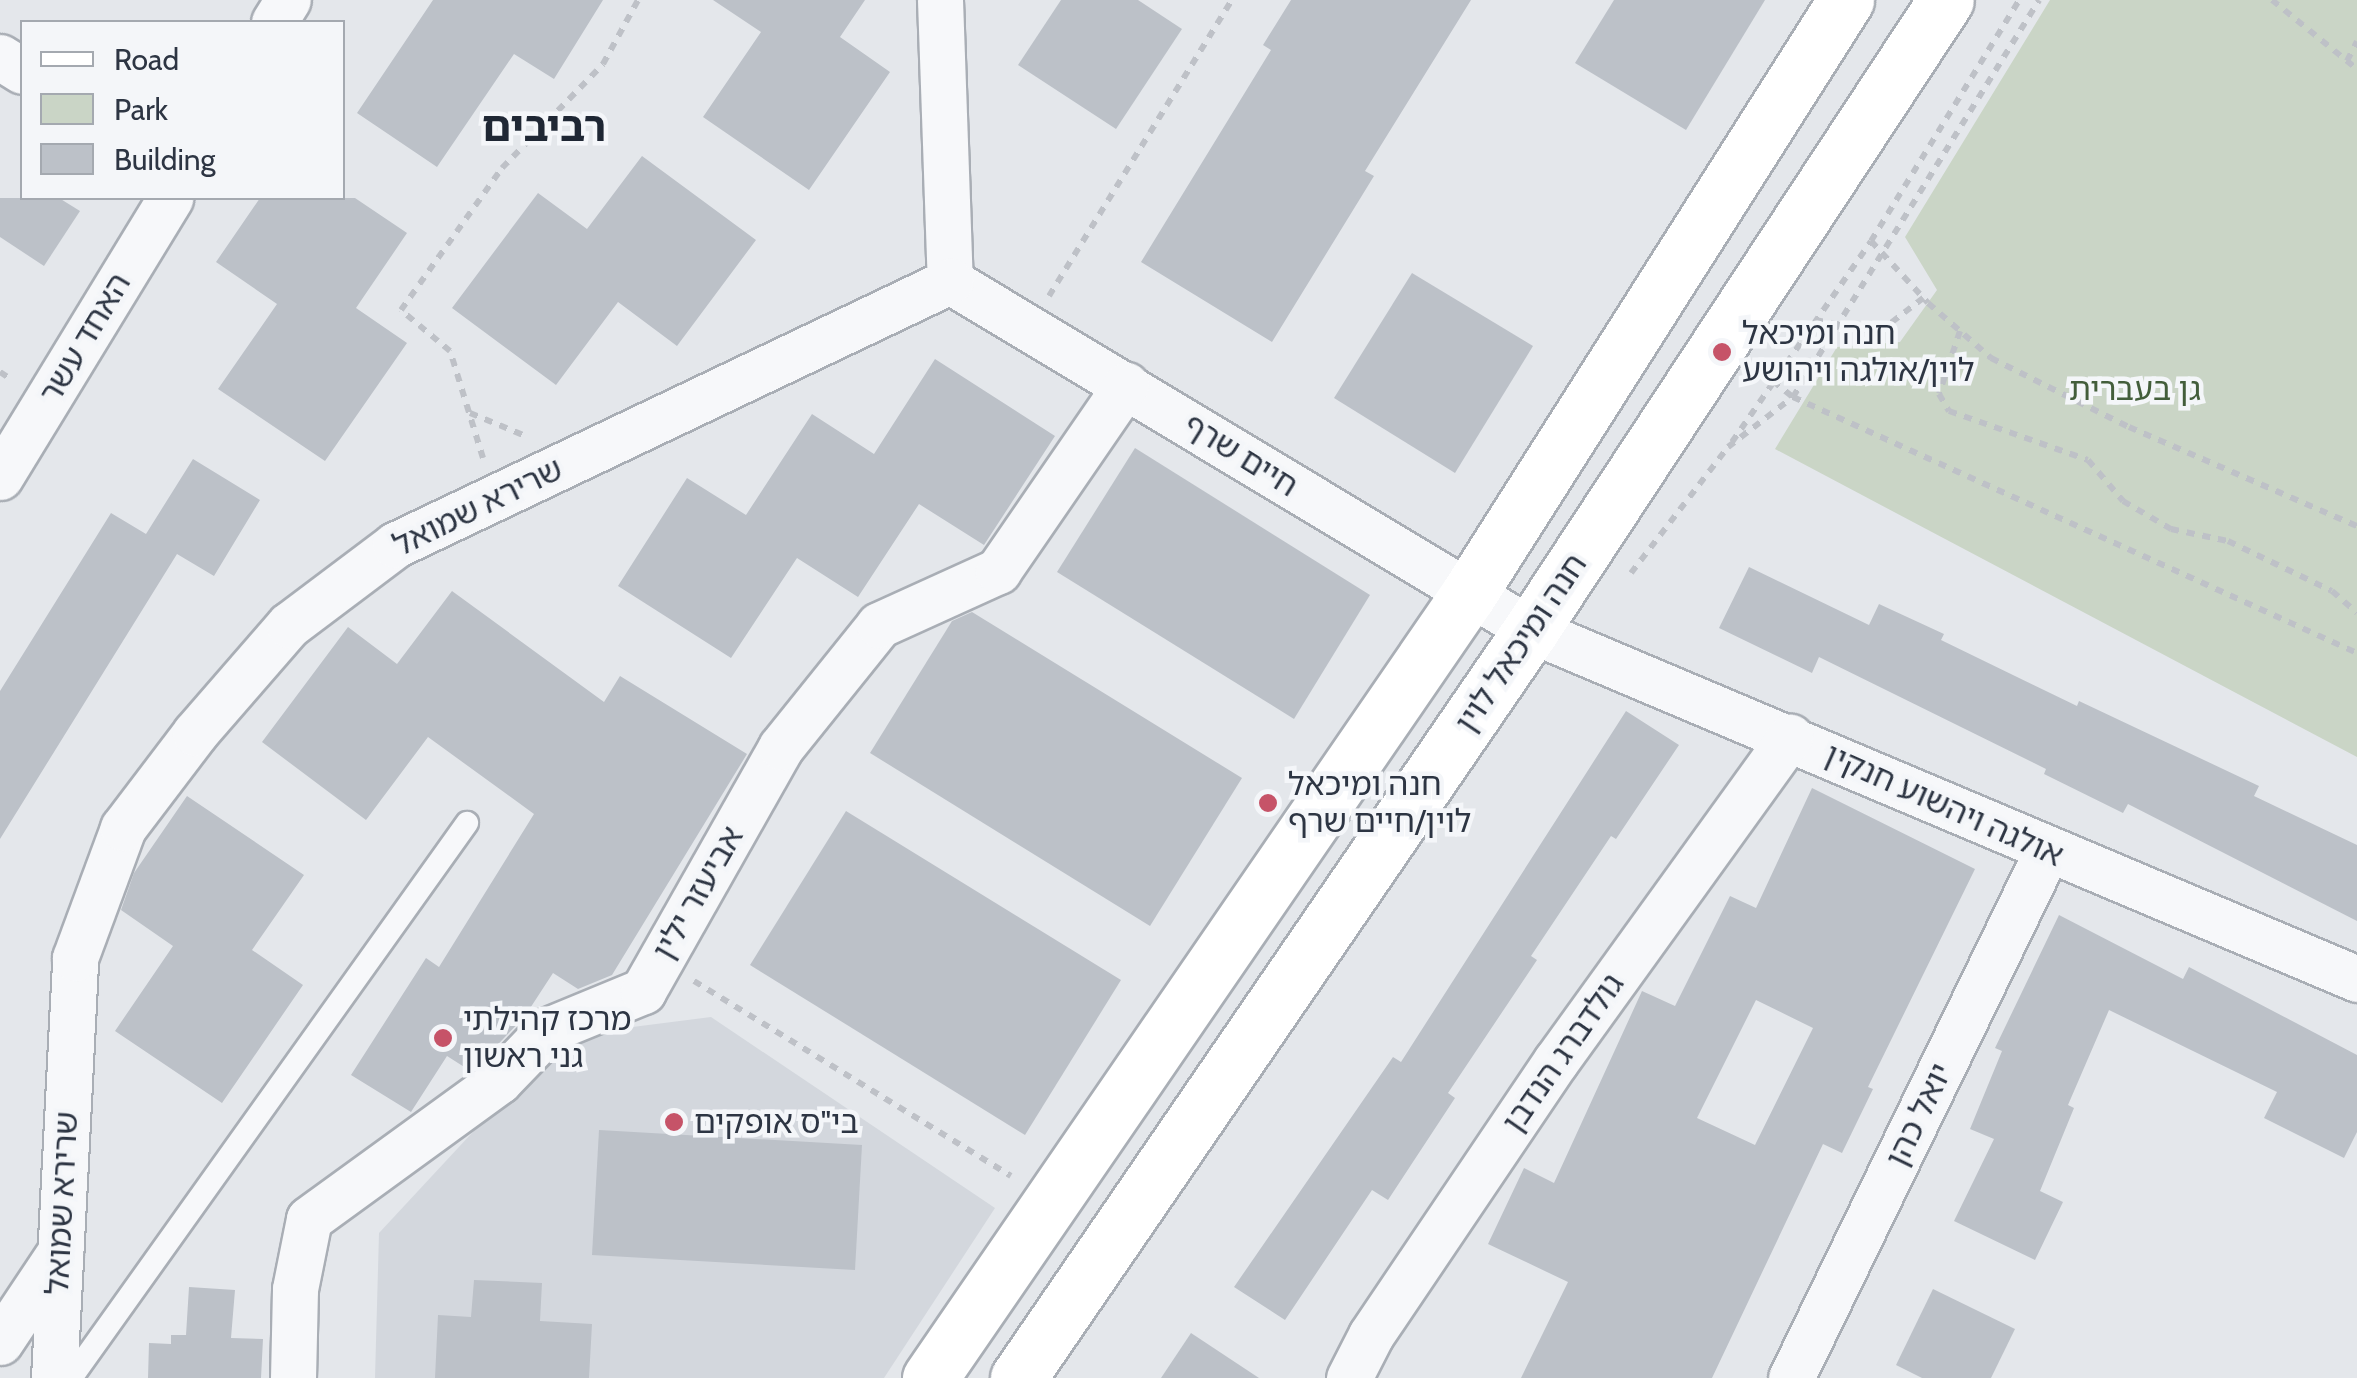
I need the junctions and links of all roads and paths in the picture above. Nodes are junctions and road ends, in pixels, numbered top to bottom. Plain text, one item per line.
1 (638, 0) edge
2 (940, 0) edge
3 (1232, 0) edge
4 (1846, 0) edge
5 (1946, 0) edge
6 (2019, 0) edge
7 (2038, 0) edge
8 (2272, 0) edge
9 (2357, 41) edge
10 (2347, 61) junction
11 (2357, 69) edge
12 (169, 200) edge
13 (1871, 241) junction
14 (1884, 251) junction
15 (950, 282) junction
16 (1923, 298) junction
17 (1815, 320) junction
18 (1030, 326) junction
19 (1837, 326) junction
20 (1960, 331) junction
21 (1772, 380) junction
22 (1126, 385) junction
23 (1793, 397) junction
24 (1728, 447) junction
25 (0, 477) edge
26 (494, 498) junction
27 (2357, 526) edge
28 (1620, 586) dead end
29 (1468, 595) junction
30 (2357, 613) edge
31 (1531, 630) junction
32 (2357, 653) edge
33 (1790, 737) junction
34 (466, 823) dead end
35 (2047, 851) junction
36 (660, 960) junction
37 (2357, 980) edge
38 (1050, 1200) junction
39 (60, 1252) junction
40 (0, 1342) edge
41 (54, 1378) edge
42 (72, 1378) edge
43 (293, 1378) edge
44 (930, 1378) edge
45 (1018, 1378) edge
46 (1349, 1378) edge
47 (1790, 1378) edge

1 - 26 path
2 - 15 street
3 - 18 path
4 - 29 main road
5 - 31 main road, חנה ומיכאל לוין
6 - 13 path
7 - 14 path
8 - 10 path
9 - 10 path
10 - 11 path
12 - 25 street, האחד עשר
13 - 14 path
13 - 17 path
14 - 16 path
14 - 19 path
15 - 18 street, חיים שרף
15 - 26 street, שרירא שמואל
16 - 19 path
16 - 20 path
17 - 19 path
17 - 21 path
18 - 22 street, חיים שרף
19 - 23 path
20 - 27 path
20 - 30 path
21 - 23 path
21 - 24 path
22 - 29 street, חיים שרף
22 - 36 street, אביעזר ילין
23 - 24 path
23 - 32 path
24 - 28 path
26 - 39 street, שרירא שמואל
29 - 31 street, חיים שרף
29 - 38 main road
31 - 33 street, אולגה ויהשוע חנקין
31 - 45 main road, חנה ומיכאל לוין
33 - 35 street, אולגה ויהשוע חנקין
33 - 46 street, גולדברג הנדבן
34 - 42 lane
35 - 37 street, אולגה ויהשוע חנקין
35 - 47 street, יואל כהן
36 - 38 path
36 - 43 street, אביעזר ילין
38 - 44 main road
39 - 40 street
39 - 41 street, שרירא שמואל

